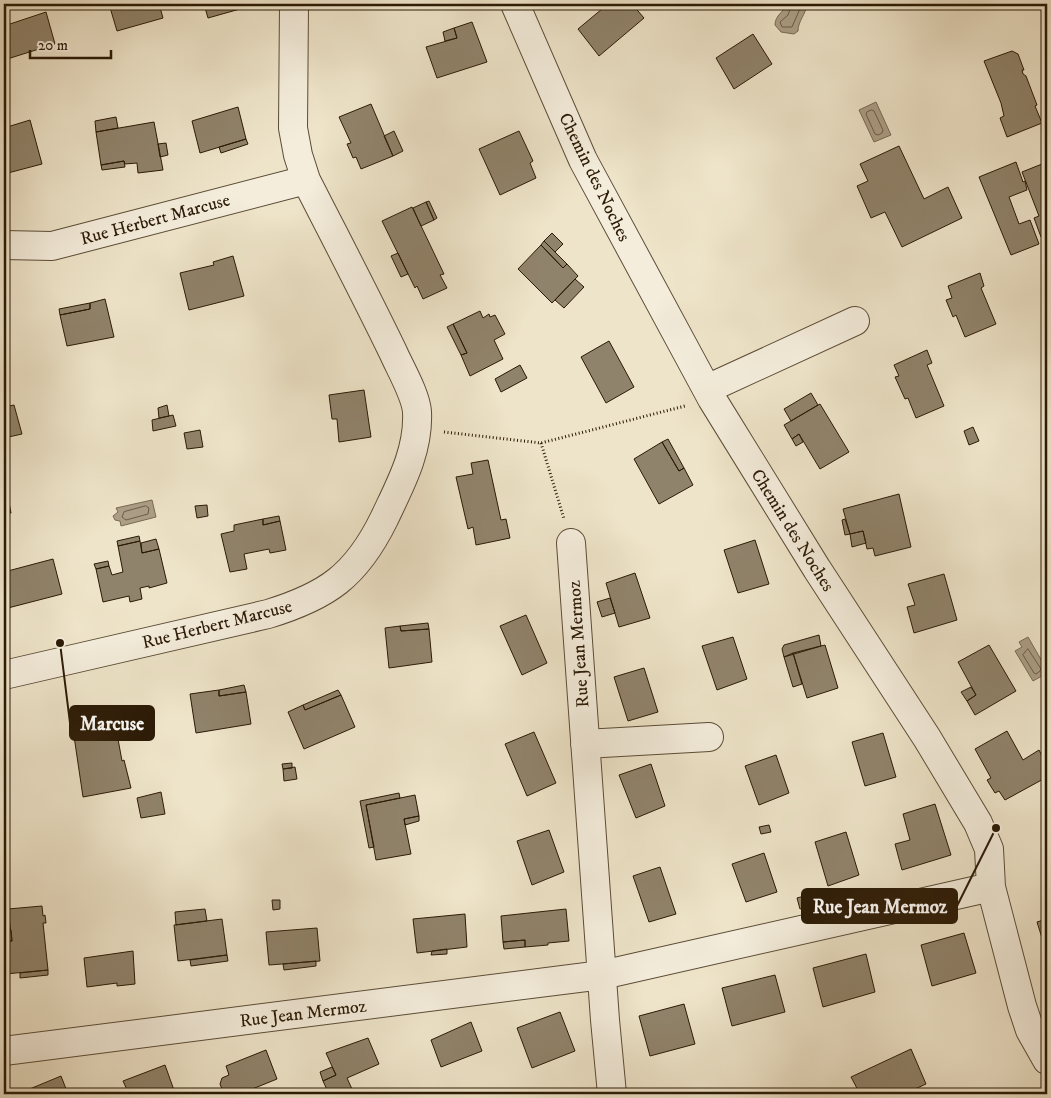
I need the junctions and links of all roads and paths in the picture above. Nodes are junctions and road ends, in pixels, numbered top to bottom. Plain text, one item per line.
1 (294, 4) edge
2 (515, 4) edge
3 (306, 180) junction
4 (4, 245) edge
5 (855, 321) dead end
6 (709, 394) junction
7 (417, 428) junction
8 (541, 443) junction
9 (571, 543) joint
10 (4, 675) edge
11 (709, 737) dead end
12 (585, 744) junction
13 (991, 887) junction
14 (602, 975) junction
15 (4, 1051) edge
16 (1047, 1060) edge
17 (612, 1094) edge

1 - 3 street, Rue Herbert Marcuse
2 - 6 street, Chemin des Noches
3 - 4 street, Rue Herbert Marcuse
3 - 7 street, Rue Herbert Marcuse
5 - 6 street
6 - 8 path
6 - 13 street, Chemin des Noches
7 - 8 path
7 - 10 street, Rue Herbert Marcuse
8 - 9 path
9 - 12 street, Rue Jean Mermoz
11 - 12 street
12 - 14 street, Rue Jean Mermoz
13 - 14 street, Rue Jean Mermoz
13 - 16 street, Chemin des Noches
14 - 15 street, Rue Jean Mermoz
14 - 17 street, Rue Jean Mermoz

